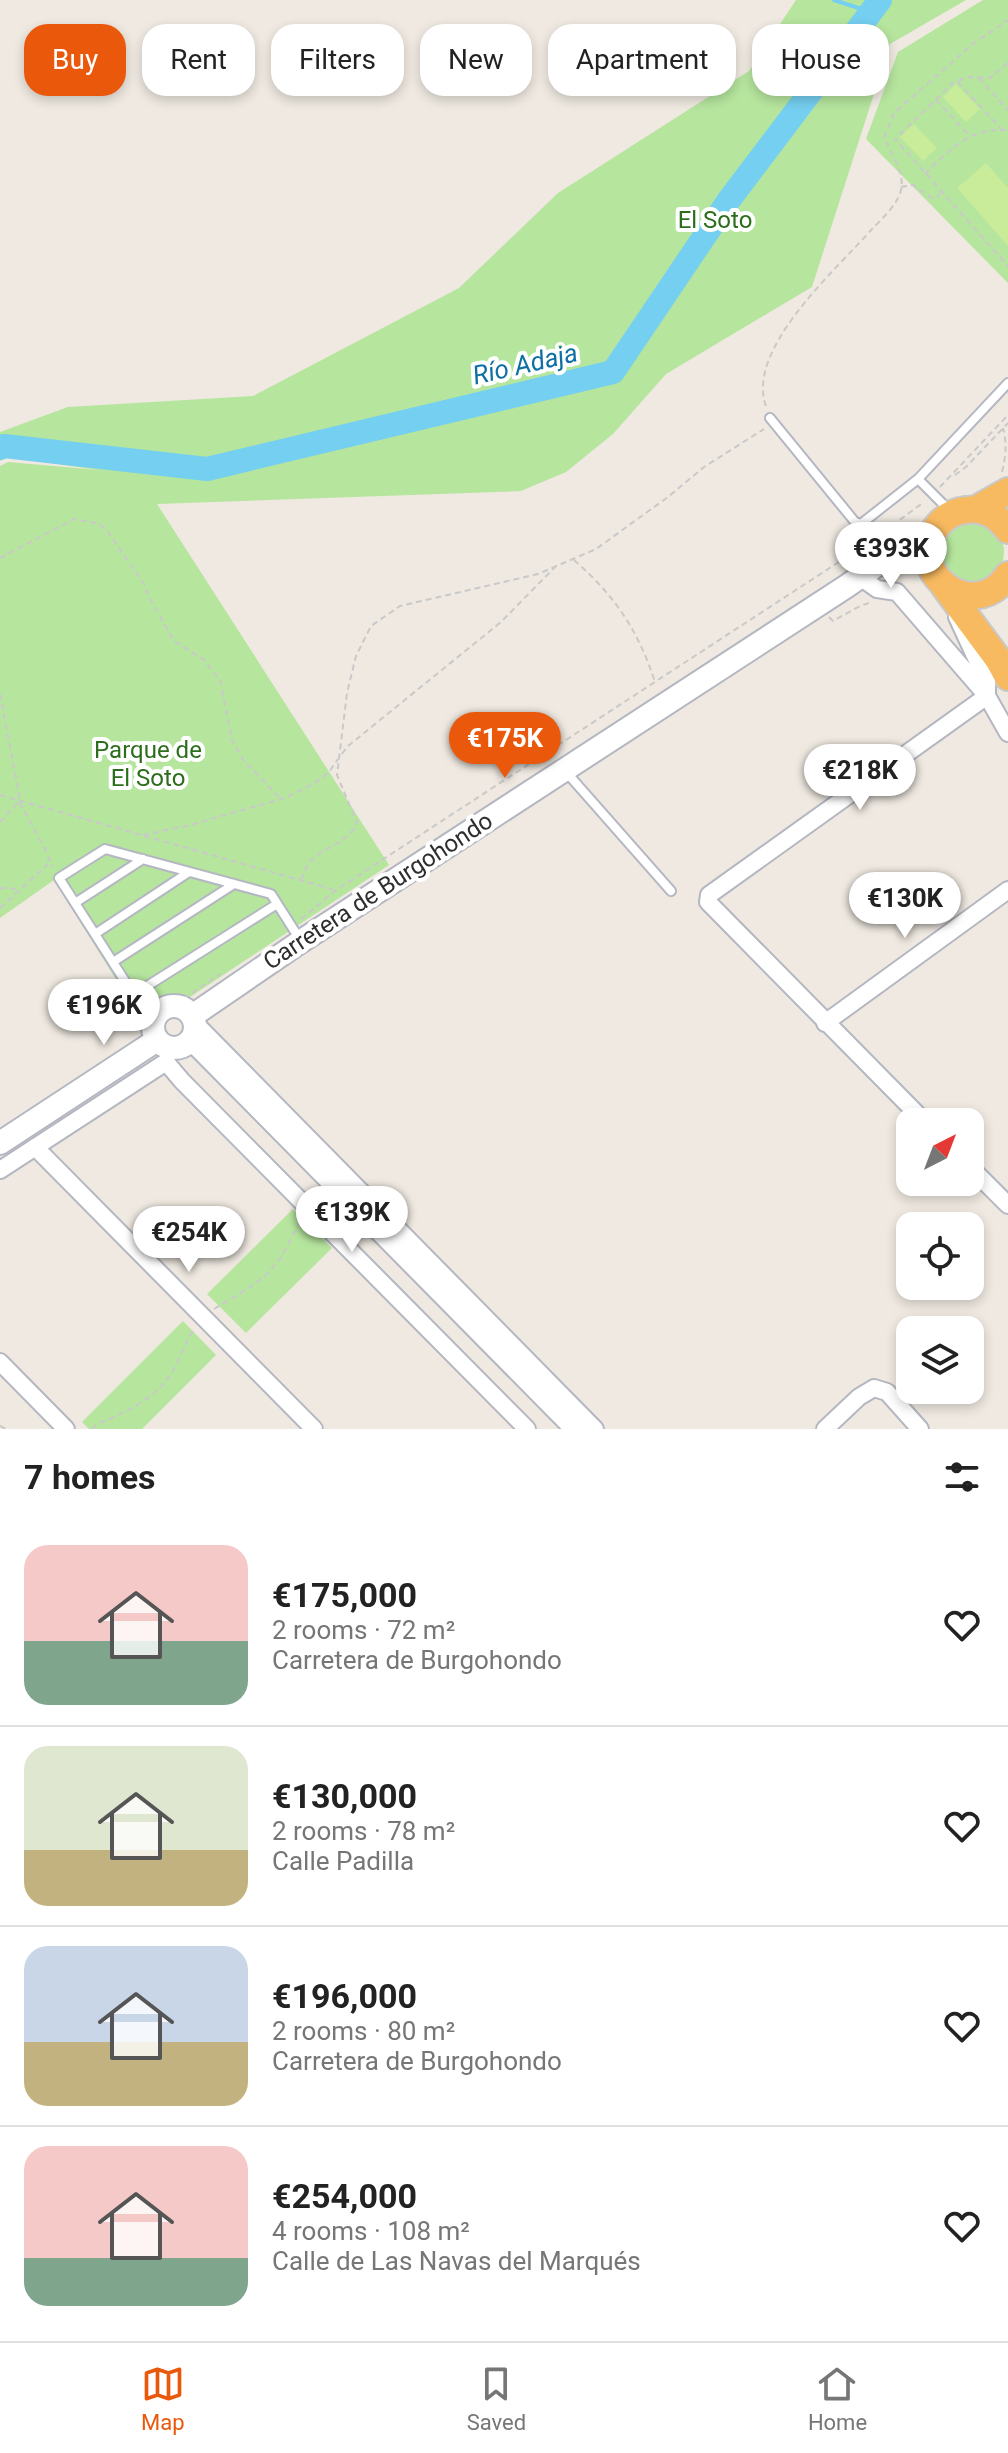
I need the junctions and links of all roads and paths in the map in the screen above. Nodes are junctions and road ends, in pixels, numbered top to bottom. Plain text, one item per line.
1 (1008, 20) edge
2 (1008, 63) edge
3 (979, 77) junction
4 (957, 81) junction
5 (936, 99) junction
6 (1008, 110) edge
7 (1002, 130) junction
8 (1008, 130) edge
9 (970, 136) junction
10 (925, 174) junction
11 (901, 187) junction
12 (941, 192) junction
13 (1008, 266) edge
14 (1008, 383) edge
15 (1008, 415) edge
16 (770, 418) junction
17 (1000, 423) junction
18 (1008, 423) edge
19 (1003, 428) junction
20 (952, 477) junction
21 (918, 479) junction
22 (1005, 482) edge
23 (933, 493) junction
24 (954, 518) junction
25 (1008, 530) edge
26 (0, 558) edge
27 (573, 559) junction
28 (929, 562) junction
29 (557, 566) junction
30 (1008, 575) edge
31 (855, 582) junction
32 (946, 589) junction
33 (882, 599) dead end
34 (818, 605) junction
35 (1008, 677) edge
36 (655, 682) junction
37 (0, 694) edge
38 (987, 696) junction
39 (1008, 733) edge
40 (340, 756) junction
41 (563, 769) junction
42 (0, 795) edge
43 (280, 799) junction
44 (20, 801) junction
45 (0, 822) edge
46 (143, 835) junction
47 (143, 859) junction
48 (49, 863) junction
49 (189, 872) junction
50 (59, 878) junction
51 (301, 880) junction
52 (234, 884) junction
53 (0, 888) edge
54 (21, 889) junction
55 (336, 890) junction
56 (1008, 890) edge
57 (671, 891) dead end
58 (75, 903) junction
59 (277, 904) junction
60 (0, 908) edge
61 (95, 934) junction
62 (296, 934) junction
63 (113, 962) junction
64 (223, 972) dead end
65 (133, 995) junction
66 (825, 1023) junction
67 (172, 1034) junction
68 (911, 1108) edge
69 (0, 1143) edge
70 (35, 1147) junction
71 (0, 1170) edge
72 (984, 1181) edge
73 (1008, 1205) edge
74 (0, 1362) edge
75 (0, 1426) edge
76 (523, 1427) edge
77 (6, 1429) edge
78 (66, 1429) edge
79 (314, 1429) edge
80 (556, 1429) edge
81 (577, 1429) edge
82 (595, 1429) edge
83 (825, 1429) edge
84 (920, 1429) edge

1 - 11 path
2 - 3 path
3 - 4 path
3 - 6 path
4 - 5 path
4 - 7 path
5 - 9 path
5 - 10 path
7 - 8 path
7 - 9 path
9 - 10 path
10 - 12 path
11 - 12 path
11 - 16 path
12 - 13 path
14 - 21 lane
15 - 17 path
16 - 21 lane
16 - 27 path
17 - 19 path
17 - 20 path
18 - 19 path
19 - 20 path
19 - 22 path
20 - 23 path
21 - 23 lane
22 - 24 highway, Carretera de Burgohondo
23 - 24 lane
23 - 36 path
24 - 25 highway
24 - 28 highway
24 - 31 main road, Carretera de Burgohondo
26 - 43 path
27 - 29 path
27 - 36 path
28 - 31 main road, Carretera de Burgohondo
28 - 32 highway
29 - 40 path
29 - 40 path
30 - 32 highway
31 - 34 main road, Carretera de Burgohondo
31 - 38 street
32 - 35 highway
32 - 38 street
33 - 34 path
34 - 41 main road, Carretera de Burgohondo
36 - 55 path
37 - 44 path
38 - 39 street
38 - 66 street
40 - 43 path
40 - 51 path
41 - 57 lane
41 - 62 main road, Carretera de Burgohondo
42 - 44 path
43 - 46 path
44 - 45 path
44 - 46 path
44 - 48 path
46 - 51 path
47 - 49 lane
47 - 50 lane
47 - 58 lane
48 - 50 path
48 - 54 path
49 - 52 lane
49 - 61 lane
50 - 58 lane
51 - 55 path
52 - 59 lane
52 - 63 lane
53 - 54 path
54 - 60 path
55 - 62 path
56 - 66 street
58 - 61 lane
59 - 62 lane
59 - 65 lane
61 - 63 lane
62 - 67 main road, Carretera de Burgohondo
63 - 65 lane
64 - 67 path
65 - 67 lane
66 - 68 street
67 - 69 main road, Carretera de Burgohondo
67 - 70 street, Carretera de Burgohondo
67 - 76 street
67 - 80 main road
67 - 81 main road
67 - 82 street
70 - 71 street, Carretera de Burgohondo
70 - 79 street
72 - 73 street
74 - 78 street
75 - 77 path
83 - 84 street

